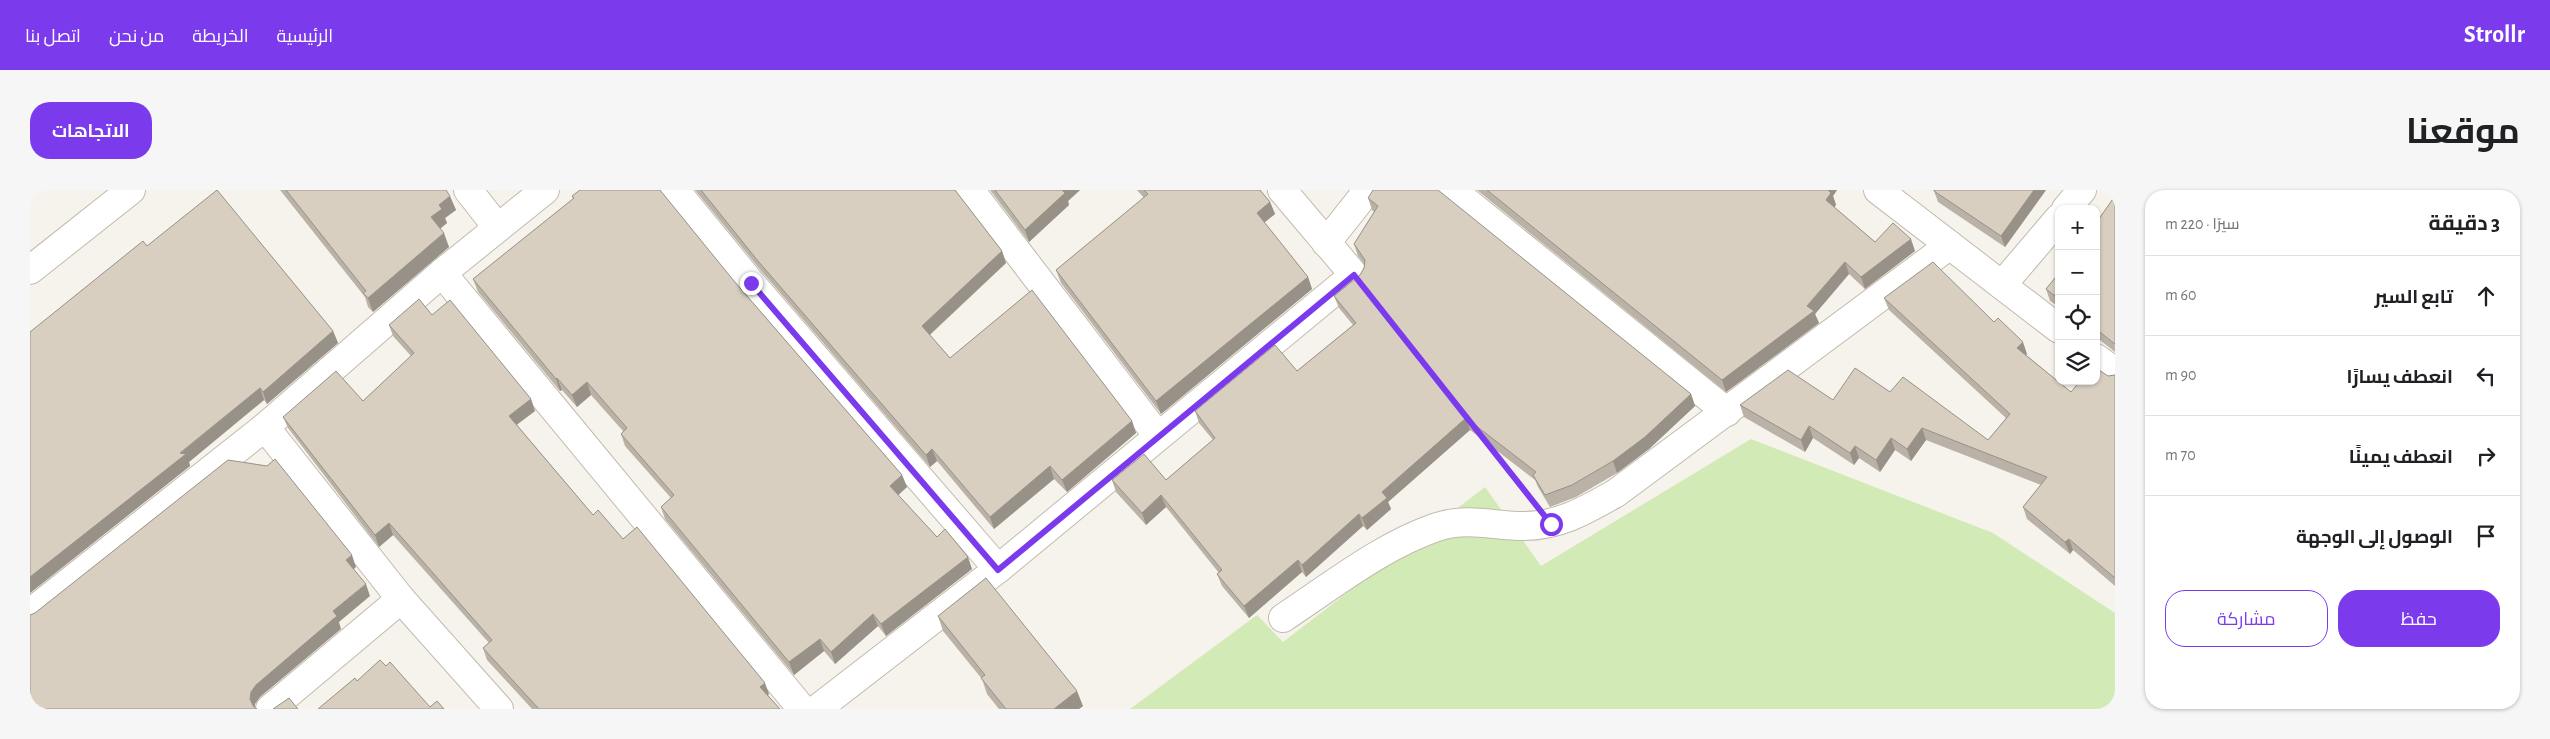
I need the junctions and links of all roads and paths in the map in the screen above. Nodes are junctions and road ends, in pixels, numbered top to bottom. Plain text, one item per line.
1 (132, 190) edge
2 (468, 190) edge
3 (545, 190) edge
4 (675, 190) edge
5 (970, 190) edge
6 (1282, 190) edge
7 (1368, 190) edge
8 (1452, 190) edge
9 (1878, 190) edge
10 (2082, 190) edge
11 (2069, 205) edge
12 (2055, 223) edge
13 (497, 228) junction
14 (1326, 243) junction
15 (1950, 245) junction
16 (30, 270) edge
17 (442, 273) junction
18 (2002, 285) junction
19 (2055, 326) edge
20 (2100, 361) edge
21 (2115, 372) edge
22 (1727, 412) junction
23 (265, 427) junction
24 (1158, 436) junction
25 (1483, 438) edge
26 (1551, 524) junction
27 (998, 570) junction
28 (401, 599) junction
29 (30, 613) edge
30 (1283, 618) dead end
31 (270, 709) edge
32 (500, 709) edge
33 (802, 709) edge
34 (817, 709) edge

1 - 16 street
2 - 13 street
3 - 13 street
4 - 27 street
5 - 24 street
6 - 14 street
7 - 14 street
8 - 22 street
9 - 15 street
10 - 11 street
12 - 18 street
13 - 17 street
14 - 24 street
15 - 18 street
15 - 22 street
17 - 23 street
17 - 33 street
18 - 19 street
20 - 21 street
22 - 26 street
23 - 28 street
23 - 29 street
24 - 27 street
25 - 26 path
26 - 30 street
27 - 34 street
28 - 31 street
28 - 32 street

